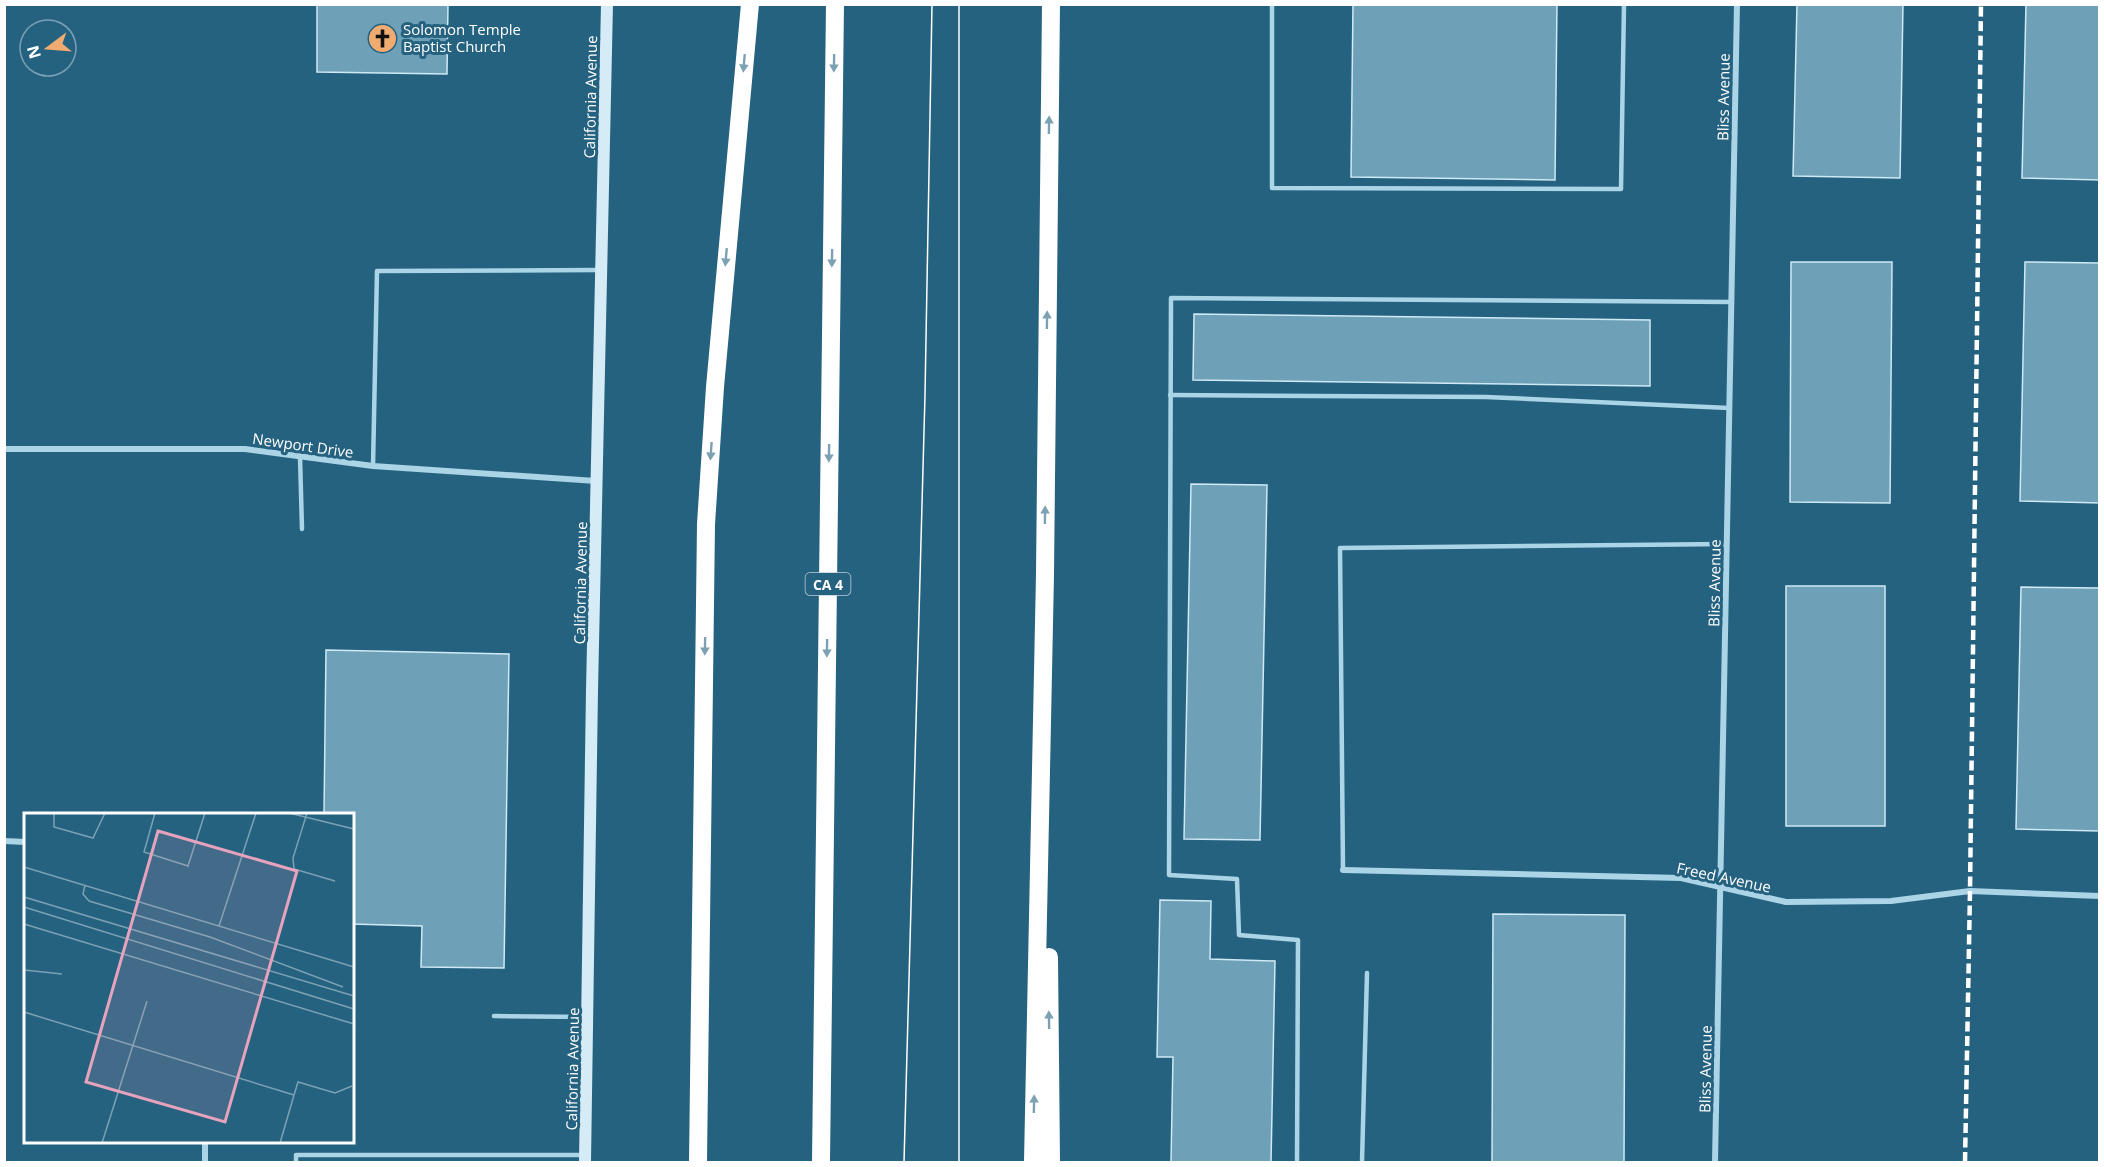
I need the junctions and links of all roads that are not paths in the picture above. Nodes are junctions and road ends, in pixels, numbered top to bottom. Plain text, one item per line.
1 (607, 4) edge
2 (750, 4) edge
3 (835, 4) edge
4 (1051, 4) edge
5 (1272, 4) edge
6 (1624, 4) edge
7 (1737, 4) edge
8 (601, 270) junction
9 (1732, 302) junction
10 (1170, 395) junction
11 (1730, 408) junction
12 (4, 449) edge
13 (300, 457) junction
14 (373, 466) junction
15 (597, 481) junction
16 (302, 529) dead end
17 (1727, 544) junction
18 (1044, 574) junction
19 (4, 842) edge
20 (24, 842) edge
21 (1343, 870) joint
22 (1720, 888) junction
23 (2100, 897) edge
24 (1367, 973) dead end
25 (494, 1016) dead end
26 (588, 1017) junction
27 (205, 1143) edge
28 (426, 1155) junction
29 (585, 1159) edge
30 (205, 1162) edge
31 (296, 1162) edge
32 (426, 1162) edge
33 (698, 1162) edge
34 (821, 1162) edge
35 (1033, 1162) edge
36 (1051, 1162) edge
37 (1297, 1162) edge
38 (1362, 1162) edge
39 (1715, 1162) edge

1 - 8 main road, California Avenue
2 -> 33 highway
3 -> 34 highway, CA 4
18 -> 4 highway
5 - 6 lane
7 - 9 street, Bliss Avenue
8 - 14 lane
8 - 15 main road, California Avenue
9 - 10 lane
9 - 11 street, Bliss Avenue
10 - 11 lane
10 - 37 lane
11 - 17 street, Bliss Avenue
12 - 13 street, Newport Drive
13 - 14 street, Newport Drive
13 - 16 lane
14 - 15 street, Newport Drive
15 - 26 main road, California Avenue
17 - 21 lane
17 - 22 street, Bliss Avenue
35 -> 18 highway
36 -> 18 highway
19 - 20 street
21 - 22 street, Freed Avenue
22 - 23 street, Freed Avenue
22 - 39 street, Bliss Avenue
24 - 38 lane
25 - 26 lane
26 - 29 main road, California Avenue
27 - 30 street
28 - 29 lane
28 - 31 lane
28 - 32 lane

